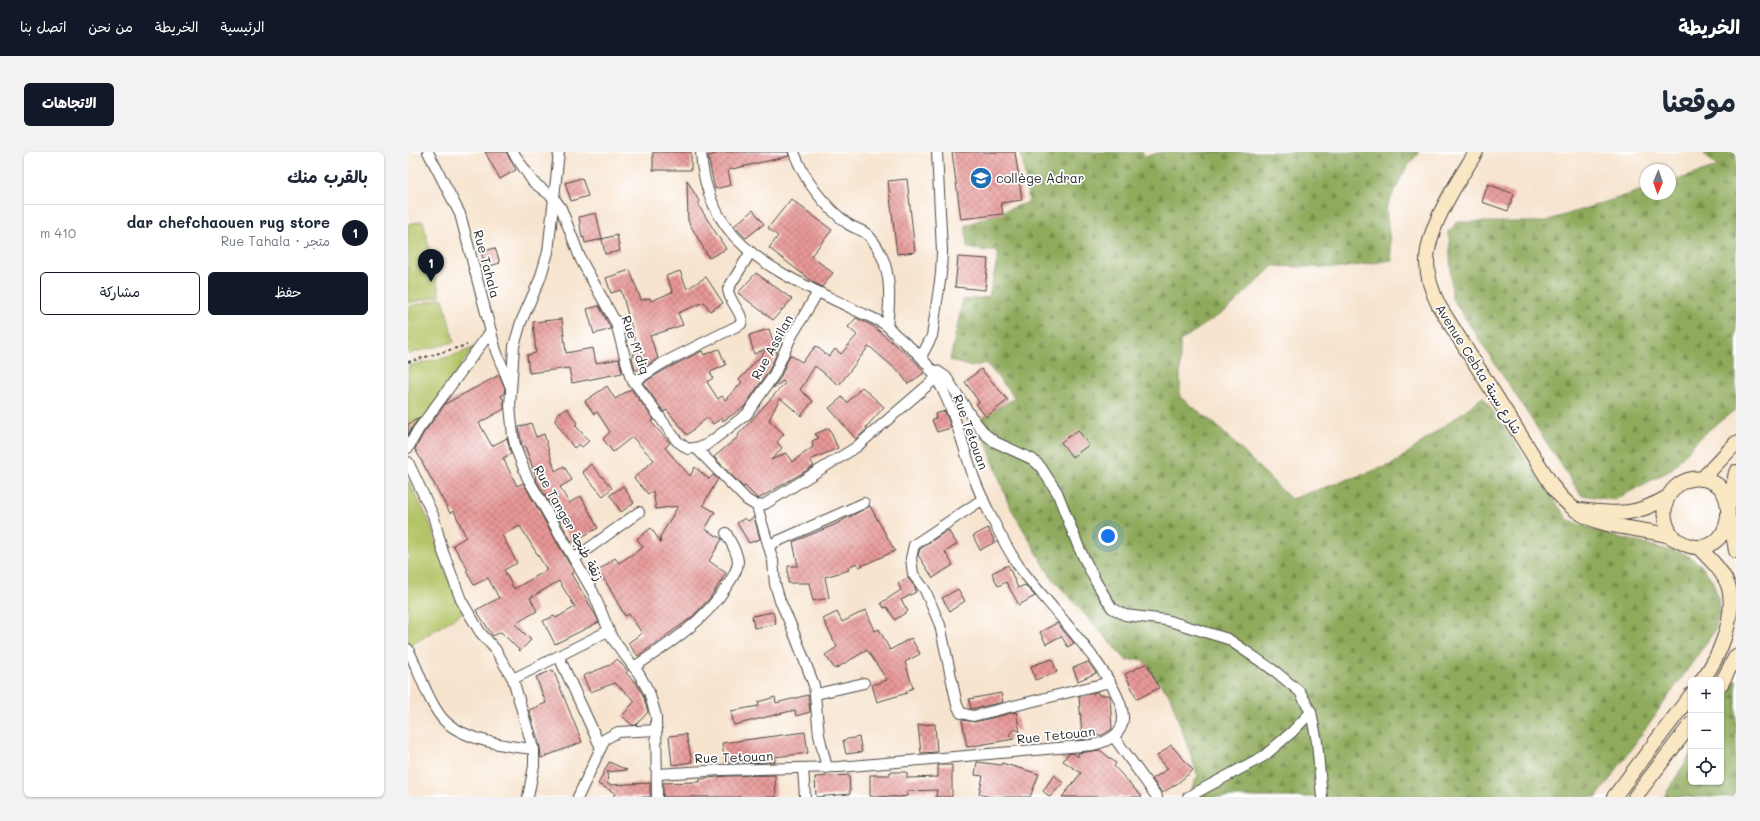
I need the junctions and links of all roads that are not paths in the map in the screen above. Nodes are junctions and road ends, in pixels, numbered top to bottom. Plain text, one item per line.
1 (428, 152) edge
2 (513, 152) edge
3 (559, 152) edge
4 (701, 152) edge
5 (794, 152) edge
6 (937, 152) edge
7 (1476, 152) edge
8 (554, 198) junction
9 (750, 253) junction
10 (818, 292) junction
11 (887, 326) junction
12 (491, 331) junction
13 (921, 357) junction
14 (930, 370) junction
15 (935, 379) junction
16 (634, 382) junction
17 (511, 387) junction
18 (1736, 444) edge
19 (408, 448) edge
20 (697, 449) junction
21 (408, 462) edge
22 (1736, 472) edge
23 (1702, 479) junction
24 (1668, 497) junction
25 (983, 499) junction
26 (1730, 502) junction
27 (864, 503) dead end
28 (757, 506) junction
29 (1574, 510) junction
30 (639, 512) dead end
31 (1731, 522) junction
32 (726, 533) dead end
33 (1674, 538) junction
34 (769, 545) junction
35 (1698, 547) junction
36 (1736, 551) edge
37 (574, 559) junction
38 (608, 631) junction
39 (408, 650) edge
40 (1736, 656) edge
41 (558, 657) junction
42 (634, 667) junction
43 (1704, 677) edge
44 (1724, 678) edge
45 (513, 679) junction
46 (1110, 682) junction
47 (864, 683) dead end
48 (816, 694) junction
49 (1688, 699) edge
50 (1311, 712) junction
51 (1688, 728) edge
52 (657, 730) junction
53 (1114, 737) junction
54 (601, 748) junction
55 (534, 749) junction
56 (803, 768) junction
57 (827, 768) junction
58 (658, 774) junction
59 (528, 797) edge
60 (578, 797) edge
61 (657, 797) edge
62 (805, 797) edge
63 (1157, 797) edge
64 (1188, 797) edge
65 (1322, 797) edge
66 (1614, 797) edge
67 (1636, 797) edge

1 - 12 street, Rue Tahala
2 - 8 street
3 - 8 street, Rue Tanger زنقة طنجة
4 - 9 street, Rue Tetouan
5 - 11 street
6 - 13 street
7 - 29 main road, Avenue Cebta شارع سبتة
8 - 16 street, Rue M'diq
8 - 17 street, Rue Tanger زنقة طنجة
9 - 10 street, Rue Tetouan
9 - 16 street
10 - 11 street, Rue Tetouan
10 - 20 street, Rue Assilan
11 - 13 street, Rue Tetouan
12 - 17 street, Rue Tahala
12 - 19 street
13 - 14 street, Rue Tetouan
14 - 15 street, Rue Tetouan
14 - 50 street
15 - 25 street, Rue Tetouan
15 - 28 street
16 - 20 street, Rue M'diq
17 - 37 street, Rue Tanger زنقة طنجة
18 - 23 main road
20 - 28 street
21 - 45 street
22 - 26 main road
23 - 24 main road
23 - 26 main road
24 - 29 main road
24 - 33 main road
25 - 46 street, Rue Tetouan
25 - 46 street
26 - 31 main road
27 - 34 street
28 - 34 street
29 - 33 main road, Avenue Cebta شارع سبتة
30 - 37 street
31 - 35 main road
31 - 36 main road
32 - 42 street
33 - 35 main road
34 - 48 street
35 - 43 main road
37 - 38 street, Rue Tanger زنقة طنجة
38 - 41 street
38 - 42 street, Rue Tanger زنقة طنجة
39 - 55 street
40 - 44 main road
41 - 45 street
41 - 54 street
42 - 52 street, Rue Tanger زنقة طنجة
45 - 55 street
46 - 53 street, Rue Tetouan
47 - 48 street
48 - 57 street
49 - 66 main road
50 - 64 street
50 - 65 street
51 - 67 main road
52 - 54 street
52 - 58 street, Rue Tanger زنقة طنجة
53 - 57 street, Rue Tetouan
53 - 63 street
54 - 60 street
55 - 59 street
56 - 57 street, Rue Tetouan
56 - 58 street, Rue Tetouan
56 - 62 street
58 - 61 street, Rue Tanger زنقة طنجة

